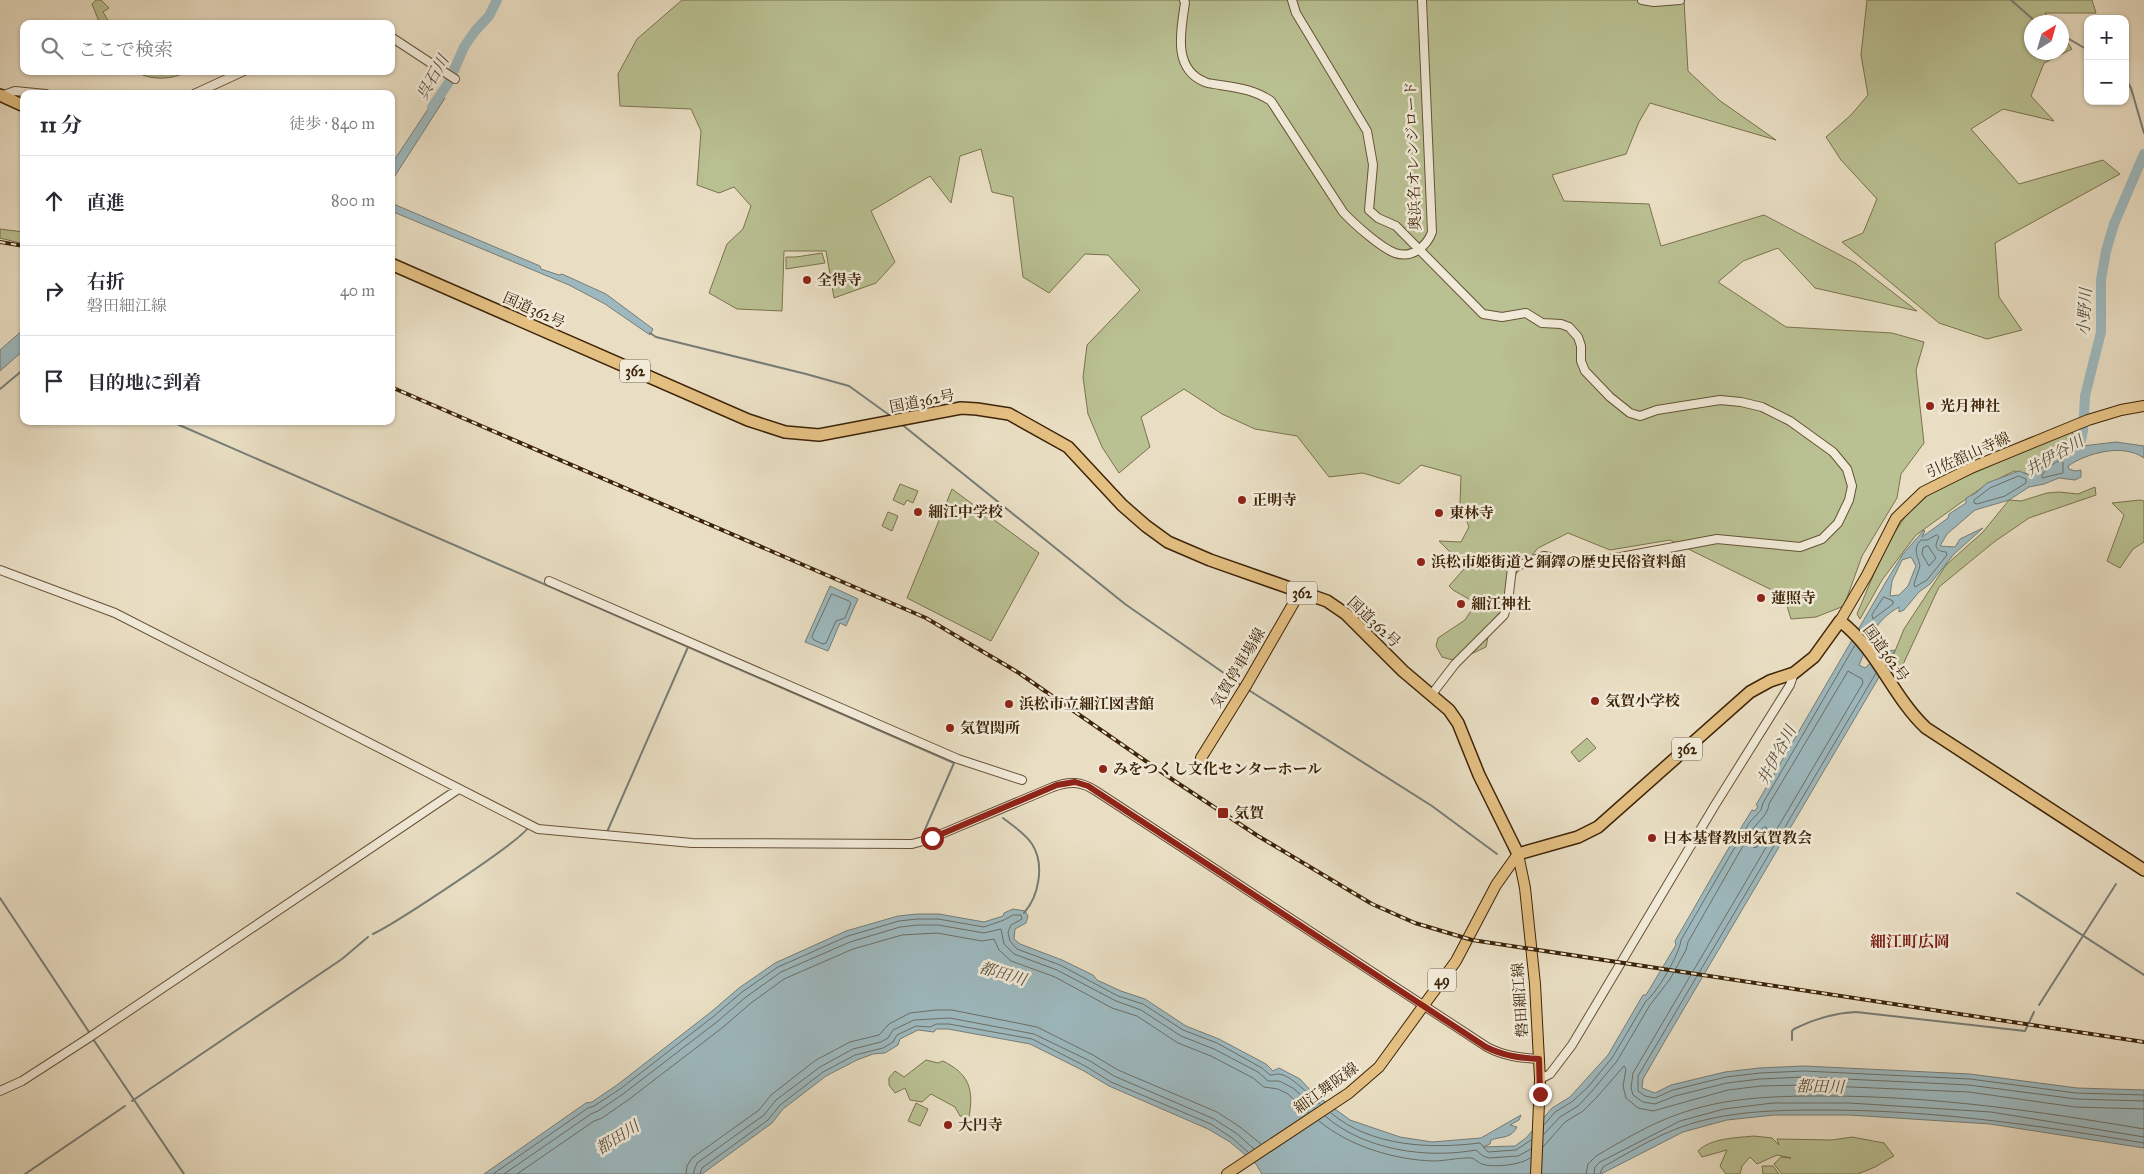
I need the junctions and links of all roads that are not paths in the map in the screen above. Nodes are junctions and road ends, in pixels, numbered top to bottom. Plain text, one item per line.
1 (1184, 0) edge
2 (1292, 0) edge
3 (1422, 0) edge
4 (1642, 0) edge
5 (1680, 0) edge
6 (395, 40) edge
7 (235, 75) edge
8 (455, 79) dead end
9 (203, 90) edge
10 (20, 91) edge
11 (1, 95) edge
12 (20, 104) edge
13 (1419, 250) junction
14 (395, 266) edge
15 (2144, 406) edge
16 (0, 570) edge
17 (550, 580) dead end
18 (1300, 592) junction
19 (1844, 624) junction
20 (1794, 673) junction
21 (1432, 694) junction
22 (1201, 758) dead end
23 (1022, 780) dead end
24 (457, 790) junction
25 (1518, 854) junction
26 (2144, 870) edge
27 (1423, 1006) junction
28 (1539, 1059) junction
29 (1540, 1079) junction
30 (0, 1091) edge
31 (1232, 1171) edge
32 (1536, 1174) edge

1 - 13 street, 奥浜名オレンジロード
2 - 13 street
3 - 13 street, 奥浜名オレンジロード
4 - 5 street
6 - 8 street
7 - 9 street
10 - 11 street
11 - 12 highway
13 - 21 street
14 - 18 highway, 国道362号 / 362
15 - 19 main road, 引佐舘山寺線
16 - 24 street
17 - 23 street
18 - 21 highway, 国道362号 / 362
18 - 22 main road, 気賀停車場線
19 - 20 highway, 国道362号 / 362
19 - 26 highway, 国道362号
20 - 25 highway, 国道362号 / 362
20 - 29 street
21 - 25 highway, 国道362号 / 362
24 - 27 street
24 - 30 street
25 - 27 main road, 細江舞阪線 / 49
25 - 28 main road, 磐田細江線
27 - 28 street
27 - 31 main road, 細江舞阪線 / 49
28 - 29 main road, 磐田細江線
29 - 32 main road, 磐田細江線

